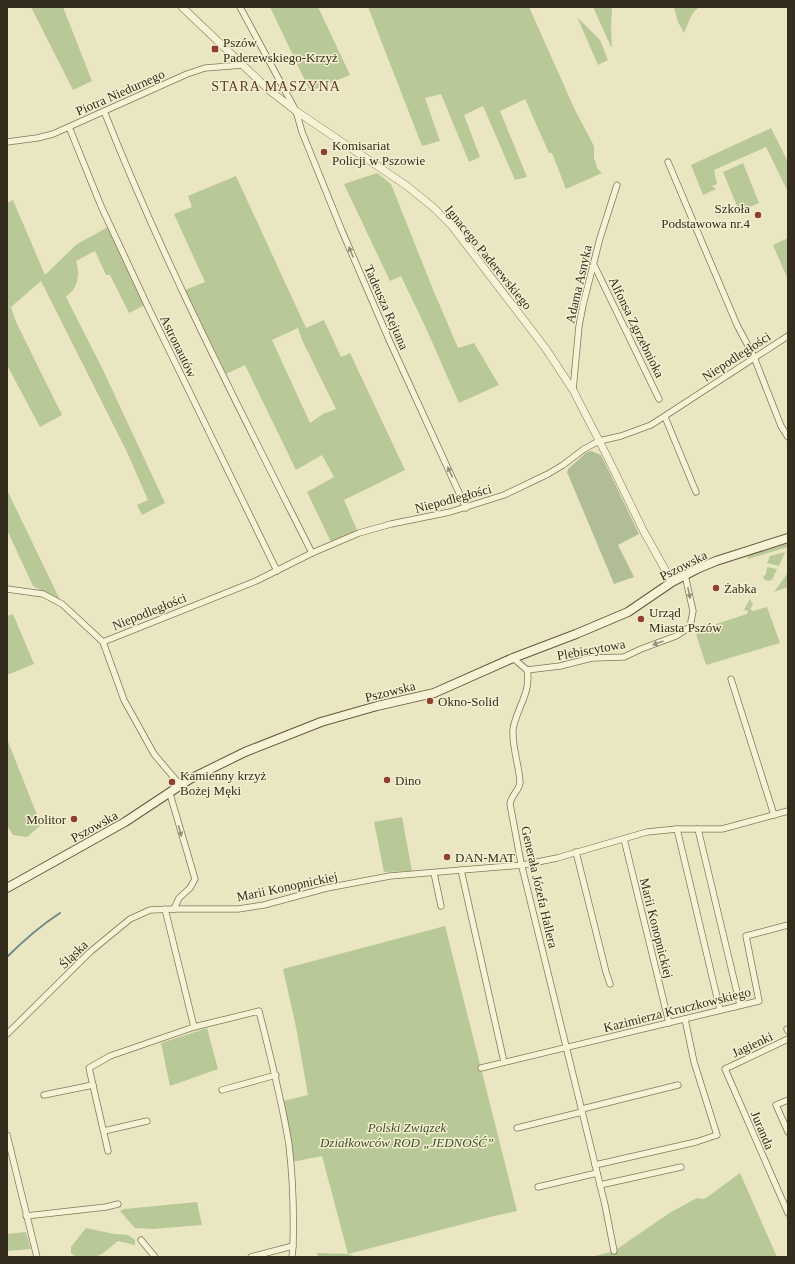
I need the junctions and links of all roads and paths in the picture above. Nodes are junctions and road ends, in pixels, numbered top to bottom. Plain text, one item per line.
1 (182, 7) edge
2 (240, 7) edge
3 (243, 65) junction
4 (104, 111) junction
5 (296, 111) junction
6 (69, 127) junction
7 (7, 142) edge
8 (668, 162) dead end
9 (617, 185) dead end
10 (594, 265) junction
11 (788, 336) edge
12 (754, 357) junction
13 (573, 390) junction
14 (659, 399) dead end
15 (665, 417) junction
16 (788, 437) edge
17 (599, 441) junction
18 (696, 492) dead end
19 (466, 508) junction
20 (788, 538) edge
21 (312, 553) junction
22 (277, 571) junction
23 (685, 575) junction
24 (672, 582) junction
25 (7, 589) edge
26 (102, 642) junction
27 (513, 658) junction
28 (526, 670) junction
29 (731, 679) dead end
30 (182, 786) junction
31 (170, 794) junction
32 (788, 811) edge
33 (774, 815) junction
34 (677, 829) junction
35 (698, 829) junction
36 (624, 839) junction
37 (576, 852) junction
38 (523, 866) junction
39 (461, 870) junction
40 (434, 873) junction
41 (7, 888) edge
42 (441, 906) dead end
43 (165, 909) junction
44 (174, 909) junction
45 (788, 925) edge
46 (610, 984) dead end
47 (740, 1005) junction
48 (720, 1010) junction
49 (685, 1019) junction
50 (669, 1023) junction
51 (194, 1027) junction
52 (7, 1034) edge
53 (788, 1039) edge
54 (566, 1048) junction
55 (504, 1062) junction
56 (481, 1068) dead end
57 (725, 1069) joint
58 (276, 1075) junction
59 (93, 1085) junction
60 (678, 1085) dead end
61 (222, 1090) dead end
62 (44, 1095) dead end
63 (788, 1100) edge
64 (582, 1110) junction
65 (147, 1121) dead end
66 (516, 1128) dead end
67 (104, 1131) junction
68 (788, 1132) edge
69 (7, 1135) edge
70 (108, 1151) dead end
71 (595, 1165) junction
72 (681, 1167) dead end
73 (597, 1173) junction
74 (600, 1186) junction
75 (538, 1187) dead end
76 (785, 1198) edge
77 (118, 1204) dead end
78 (788, 1213) edge
79 (26, 1216) junction
80 (141, 1240) dead end
81 (293, 1246) junction
82 (614, 1251) dead end
83 (37, 1257) edge
84 (155, 1257) edge
85 (251, 1257) edge
86 (292, 1257) edge

1 - 3 street, Ignacego Paderewskiego
2 - 5 street, Tadeusza Rejtana
3 - 4 street, Piotra Niedurnego
3 - 5 street, Ignacego Paderewskiego
4 - 6 street, Piotra Niedurnego
4 - 21 street
5 - 13 street, Ignacego Paderewskiego
19 -> 5 street, Tadeusza Rejtana
6 - 7 street, Piotra Niedurnego
6 - 22 street, Astronautów
8 - 12 street
9 - 10 street, Adama Asnyka
10 - 13 street, Adama Asnyka
10 - 14 street, Alfonsa Zgrzebnioka
11 - 12 street, Niepodległości
12 - 15 street, Niepodległości
12 - 16 street
13 - 17 street, Ignacego Paderewskiego
15 - 17 street, Niepodległości
15 - 18 street
17 - 19 street, Niepodległości
17 - 24 street, Ignacego Paderewskiego
19 - 21 street, Niepodległości
20 - 23 main road, Pszowska
21 - 22 street, Niepodległości
22 - 26 street, Niepodległości
23 - 24 main road, Pszowska
23 -> 28 street, Plebiscytowa
24 - 27 main road, Pszowska
25 - 26 street
26 - 30 street
27 - 28 street
27 - 30 main road, Pszowska
28 - 38 street, Generała Józefa Hallera
29 - 33 street
30 - 31 main road, Pszowska
31 - 41 main road, Pszowska
31 -> 44 street
32 - 33 street, Marii Konopnickiej
33 - 35 street, Marii Konopnickiej
34 - 35 street, Marii Konopnickiej
34 - 36 street, Marii Konopnickiej
34 - 48 street
35 - 47 street
36 - 37 street, Marii Konopnickiej
36 - 50 street, Marii Konopnickiej
37 - 38 street, Marii Konopnickiej
37 - 46 street
38 - 39 street, Marii Konopnickiej
38 - 54 street, Generała Józefa Hallera
39 - 40 street, Marii Konopnickiej
39 - 55 street
40 - 42 street
40 - 44 street, Marii Konopnickiej
43 - 44 street, Marii Konopnickiej
43 - 51 street
43 - 52 street, Śląska
45 - 47 street, Kazimierza Kruczkowskiego
47 - 48 street, Kazimierza Kruczkowskiego
48 - 49 street, Kazimierza Kruczkowskiego
49 - 50 street, Kazimierza Kruczkowskiego
49 - 71 street
50 - 54 street, Kazimierza Kruczkowskiego
51 - 58 street
51 - 59 street
53 - 57 street, Jagienki
54 - 55 street, Kazimierza Kruczkowskiego
54 - 64 street, Generała Józefa Hallera
55 - 56 street, Kazimierza Kruczkowskiego
57 - 76 street, Juranda
58 - 61 street
58 - 81 street
59 - 62 street
59 - 67 street
60 - 64 street
63 - 68 street
64 - 66 street
64 - 71 street, Generała Józefa Hallera
65 - 67 street
67 - 70 street
69 - 79 street
71 - 73 street, Generała Józefa Hallera
72 - 74 street
73 - 74 street, Generała Józefa Hallera
73 - 75 street
74 - 82 street, Generała Józefa Hallera
76 - 78 street, Juranda
77 - 79 street
79 - 83 street
80 - 84 street
81 - 85 street
81 - 86 street

